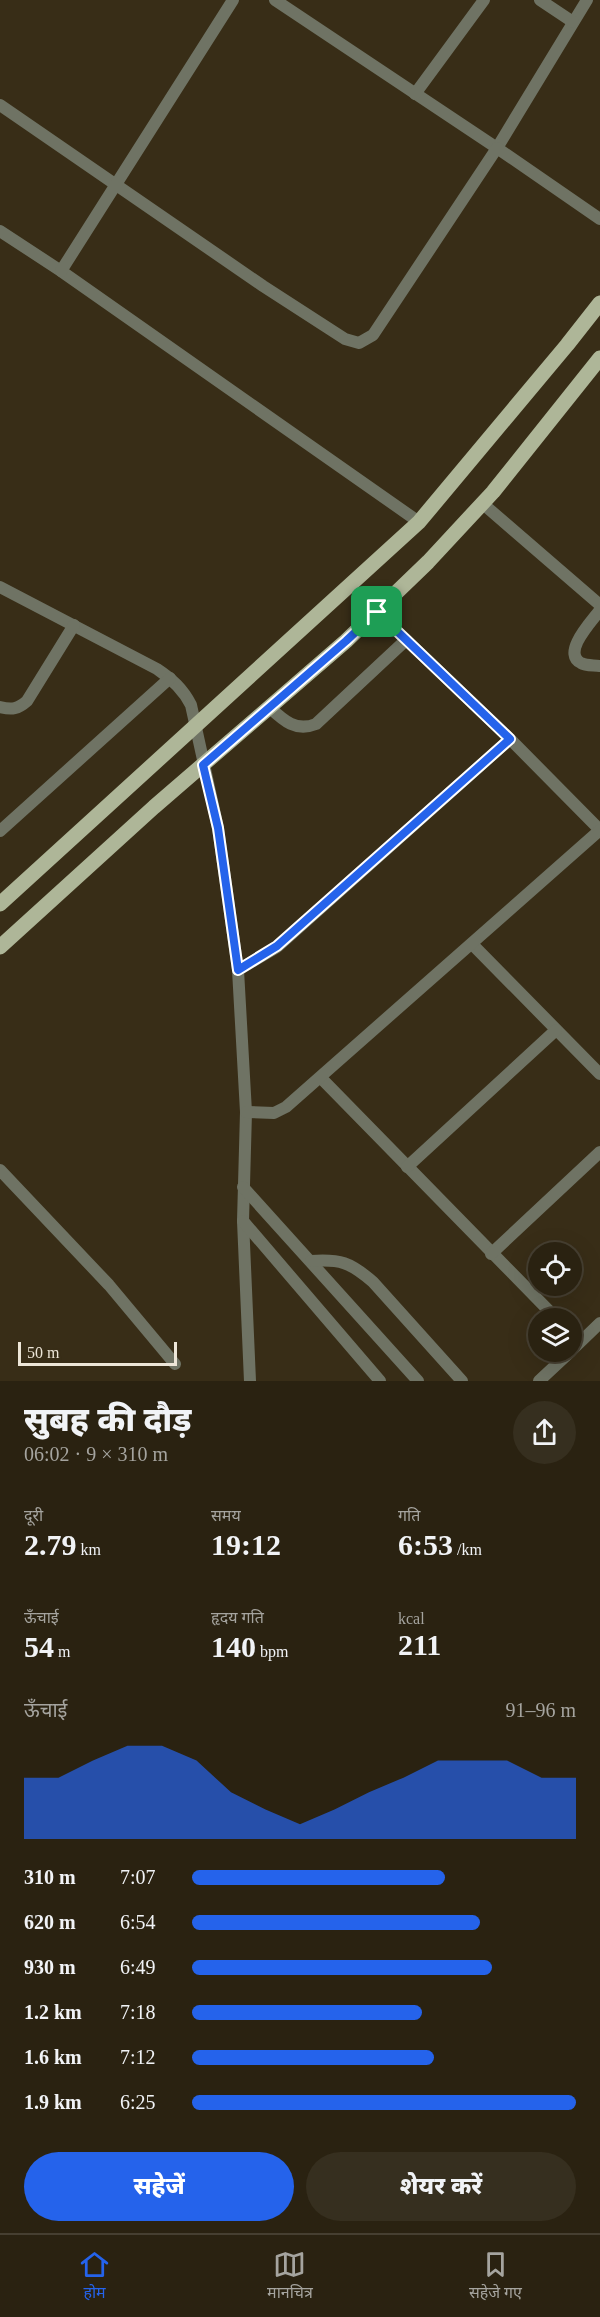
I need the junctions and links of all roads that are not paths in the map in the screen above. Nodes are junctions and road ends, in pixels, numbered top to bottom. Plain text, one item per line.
1 (233, 0) edge
2 (275, 0) edge
3 (484, 0) edge
4 (540, 0) edge
5 (587, 0) edge
6 (573, 22) junction
7 (415, 94) junction
8 (0, 105) edge
9 (497, 147) junction
10 (117, 185) junction
11 (600, 219) edge
12 (0, 231) edge
13 (61, 271) junction
14 (600, 303) edge
15 (600, 358) edge
16 (482, 503) junction
17 (419, 522) junction
18 (0, 587) edge
19 (600, 606) edge
20 (600, 610) edge
21 (377, 612) junction
22 (74, 625) junction
23 (406, 640) junction
24 (600, 666) edge
25 (173, 681) junction
26 (0, 707) edge
27 (269, 707) junction
28 (194, 725) junction
29 (510, 739) junction
30 (203, 765) junction
31 (600, 830) edge
32 (0, 831) edge
33 (0, 904) edge
34 (472, 944) junction
35 (0, 947) edge
36 (238, 970) junction
37 (556, 1030) junction
38 (600, 1074) edge
39 (321, 1078) junction
40 (246, 1112) junction
41 (600, 1152) edge
42 (407, 1167) junction
43 (0, 1170) edge
44 (243, 1187) junction
45 (243, 1221) junction
46 (491, 1254) junction
47 (311, 1261) junction
48 (546, 1308) edge
49 (600, 1323) edge
50 (582, 1337) edge
51 (556, 1362) edge
52 (175, 1364) dead end
53 (250, 1381) edge
54 (380, 1381) edge
55 (418, 1381) edge
56 (462, 1381) edge
57 (539, 1381) edge

1 - 10 street
2 - 7 street
3 - 7 street
4 - 6 street
5 - 6 street
6 - 9 street
7 - 9 street
8 - 10 street
9 - 10 street
9 - 11 street
10 - 13 street
12 - 13 street
13 - 17 street
14 - 17 main road
15 - 16 main road
16 - 19 street
16 - 21 main road
17 - 28 main road
18 - 22 street
20 - 24 street
21 - 23 street
21 - 27 main road
22 - 25 street
22 - 26 street
23 - 27 street
23 - 29 street
25 - 28 street
25 - 32 street
27 - 30 main road
28 - 30 street
28 - 33 main road
29 - 31 street
29 - 36 street
30 - 35 main road
30 - 36 street
31 - 34 street
34 - 37 street
34 - 39 street
36 - 40 street
37 - 38 street
37 - 42 street
39 - 40 street
39 - 42 street
40 - 44 street
41 - 46 street
42 - 46 street
43 - 52 street
44 - 45 street
44 - 47 street
45 - 53 street
45 - 54 street
46 - 48 street
47 - 55 street
47 - 56 street
49 - 50 street
51 - 57 street

